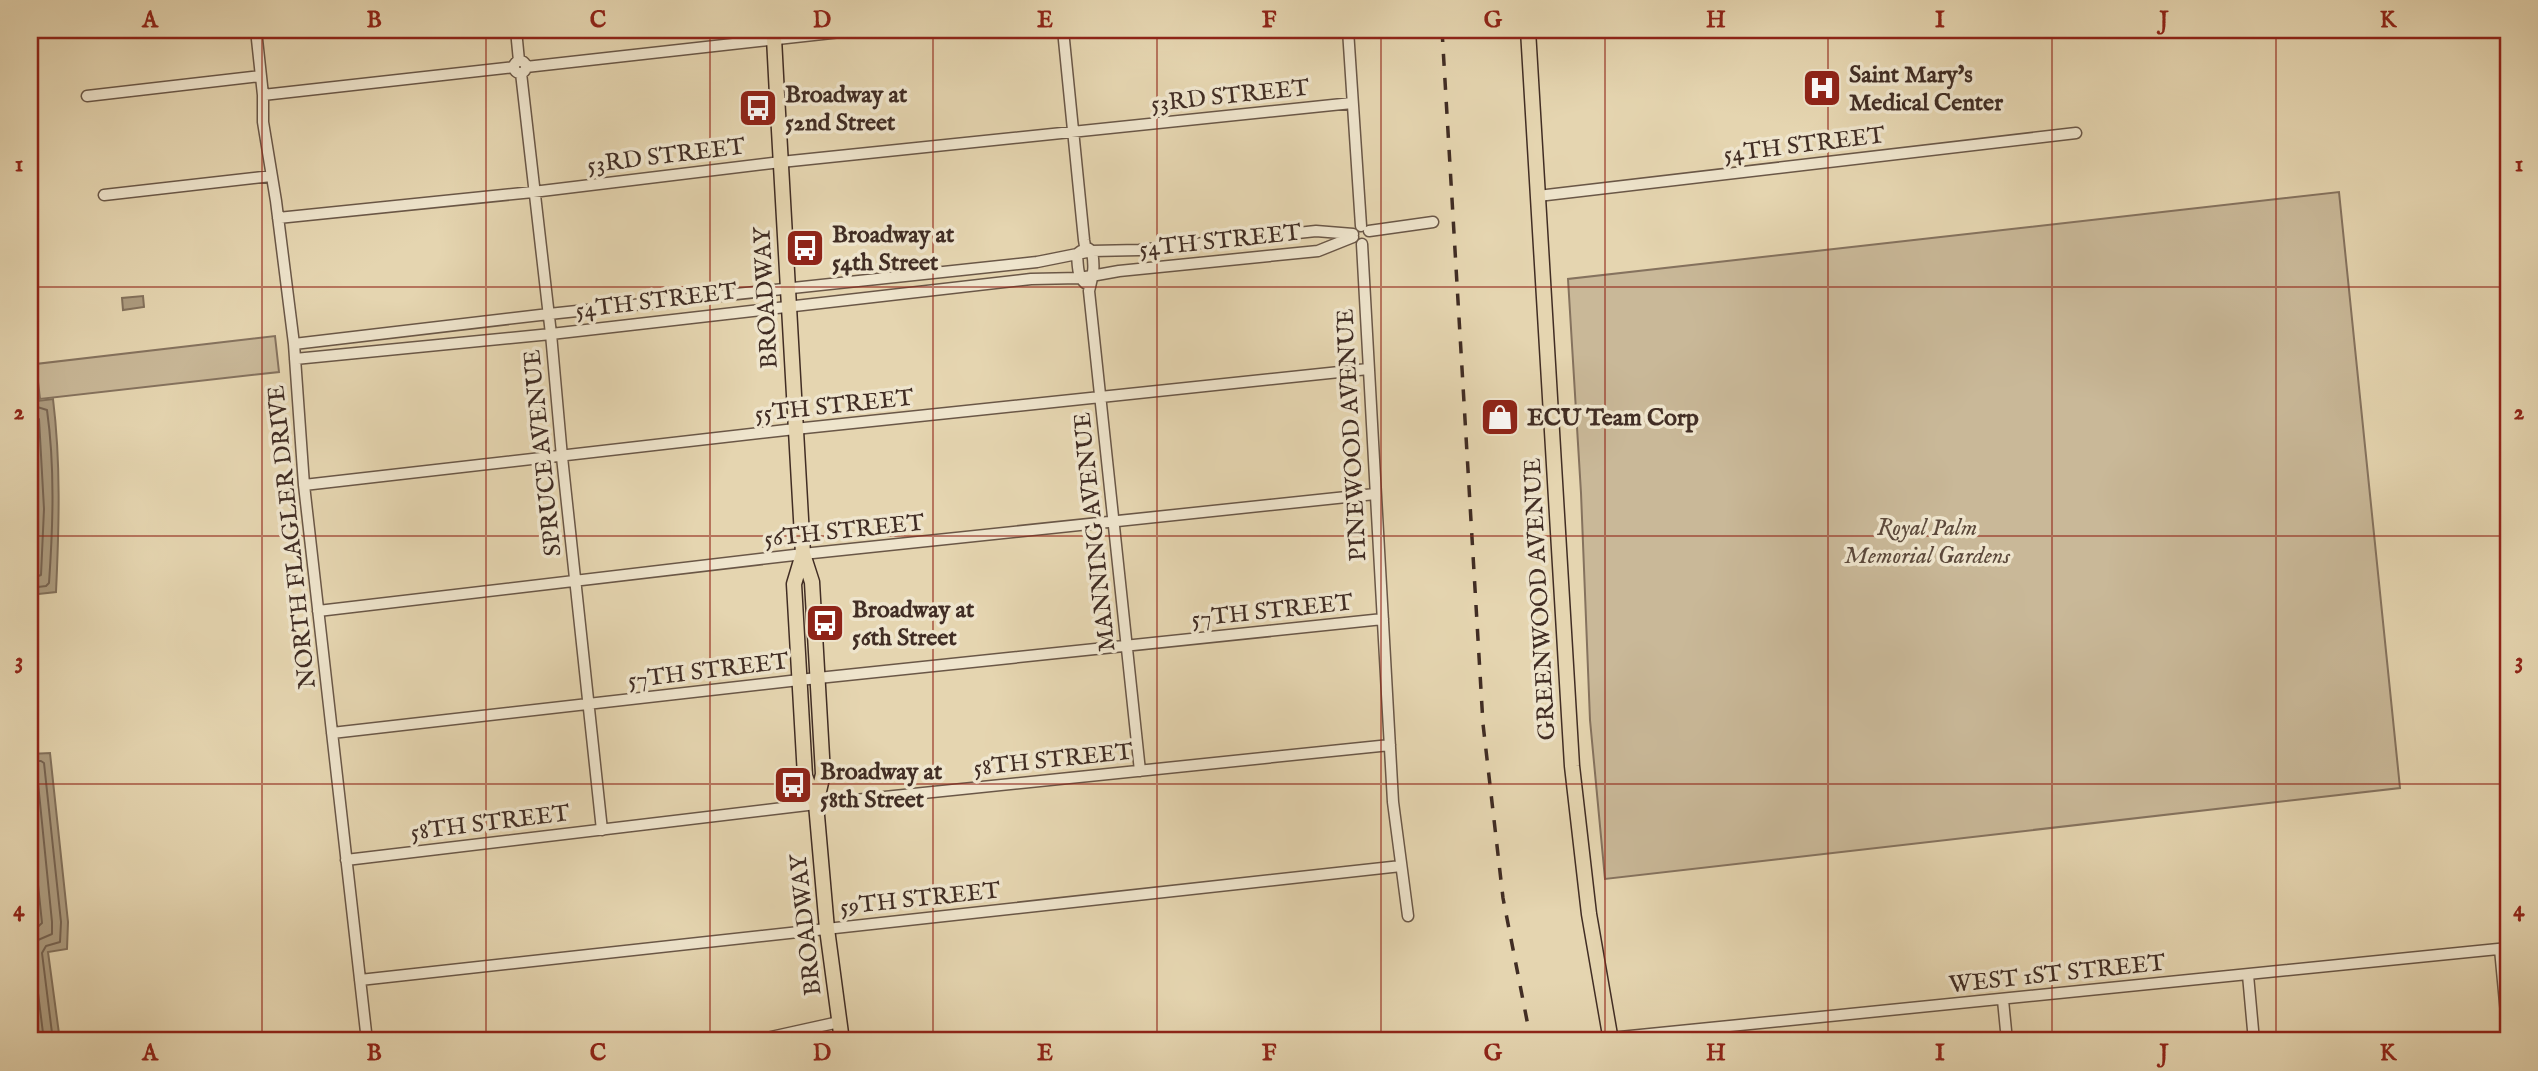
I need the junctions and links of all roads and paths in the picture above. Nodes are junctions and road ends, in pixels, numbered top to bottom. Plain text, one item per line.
1 (256, 30) edge
2 (516, 30) edge
3 (859, 30) edge
4 (1063, 30) edge
5 (1348, 30) edge
6 (1528, 30) edge
7 (773, 33) edge
8 (520, 67) junction
9 (261, 76) junction
10 (263, 95) junction
11 (86, 96) dead end
12 (1352, 103) junction
13 (1074, 133) junction
14 (2076, 133) dead end
15 (781, 162) junction
16 (271, 176) junction
17 (533, 192) junction
18 (104, 195) dead end
19 (1538, 196) junction
20 (278, 218) junction
21 (1433, 222) dead end
22 (1359, 234) junction
23 (1085, 251) junction
24 (1095, 276) junction
25 (1080, 278) junction
26 (1089, 288) junction
27 (788, 289) junction
28 (788, 306) junction
29 (549, 314) junction
30 (551, 334) junction
31 (294, 344) junction
32 (295, 359) junction
33 (1368, 369) junction
34 (1101, 398) junction
35 (795, 429) junction
36 (562, 457) junction
37 (304, 485) junction
38 (1375, 494) junction
39 (1114, 523) junction
40 (803, 554) junction
41 (576, 583) junction
42 (318, 611) junction
43 (1382, 619) junction
44 (1127, 647) junction
45 (817, 678) junction
46 (800, 680) junction
47 (589, 705) junction
48 (332, 733) junction
49 (1390, 745) junction
50 (1140, 771) junction
51 (816, 804) junction
52 (603, 830) junction
53 (346, 860) junction
54 (1401, 866) junction
55 (1408, 916) dead end
56 (827, 929) junction
57 (2504, 949) edge
58 (2248, 975) junction
59 (360, 980) junction
60 (2003, 1000) junction
61 (839, 1022) junction
62 (2508, 1035) edge
63 (1611, 1040) edge
64 (367, 1041) edge
65 (762, 1041) edge
66 (842, 1041) edge
67 (2007, 1041) edge
68 (2254, 1041) edge

1 - 9 street, NORTH FLAGLER DRIVE
2 - 8 street, SPRUCE AVENUE
3 - 7 street
4 - 13 street
5 - 12 street, PINEWOOD AVENUE
6 - 19 main road, GREENWOOD AVENUE
7 - 8 street
7 - 15 main road, BROADWAY
8 - 10 street
8 - 17 street, SPRUCE AVENUE
9 - 10 street, NORTH FLAGLER DRIVE
9 - 11 street
10 - 16 street, NORTH FLAGLER DRIVE
12 - 13 street, 53RD STREET
12 - 22 street, PINEWOOD AVENUE
13 - 15 street, 53RD STREET
13 - 23 street
14 - 19 street, 54TH STREET
15 - 17 street, 53RD STREET
15 - 27 main road, BROADWAY
16 - 18 street
16 - 20 street, NORTH FLAGLER DRIVE
17 - 20 street, 53RD STREET
17 - 29 street, SPRUCE AVENUE
19 - 63 main road, GREENWOOD AVENUE
20 - 31 street, NORTH FLAGLER DRIVE
21 - 22 street, 54TH STREET
22 - 23 street, 54TH STREET
22 - 24 street, 54TH STREET
22 - 33 street, PINEWOOD AVENUE
23 - 24 street
23 - 25 street
23 - 27 street, 54TH STREET
24 - 25 street, 54TH STREET
24 - 26 street
25 - 26 street
25 - 28 street, 54TH STREET
26 - 34 street, MANNING AVENUE
27 - 28 main road, BROADWAY
27 - 29 street, 54TH STREET
28 - 30 street, 54TH STREET
28 - 35 main road, BROADWAY
29 - 30 street, SPRUCE AVENUE
29 - 31 street, 54TH STREET
30 - 32 street, 54TH STREET
30 - 36 street, SPRUCE AVENUE
31 - 32 street, NORTH FLAGLER DRIVE
32 - 37 street, NORTH FLAGLER DRIVE
33 - 34 street, 55TH STREET
33 - 38 street, PINEWOOD AVENUE
34 - 35 street, 55TH STREET
34 - 39 street, MANNING AVENUE
35 - 36 street, 55TH STREET
35 - 40 main road, BROADWAY
36 - 37 street, 55TH STREET
36 - 41 street, SPRUCE AVENUE
37 - 42 street, NORTH FLAGLER DRIVE
38 - 39 street, 56TH STREET
38 - 43 street, PINEWOOD AVENUE
39 - 40 street, 56TH STREET
39 - 44 street, MANNING AVENUE
40 - 41 street, 56TH STREET
40 - 45 main road, BROADWAY
40 - 46 main road, BROADWAY
41 - 42 street, 56TH STREET
41 - 47 street, SPRUCE AVENUE
42 - 48 street, NORTH FLAGLER DRIVE
43 - 44 street, 57TH STREET
43 - 49 street, PINEWOOD AVENUE
44 - 45 street, 57TH STREET
44 - 50 street, MANNING AVENUE
45 - 46 street, 57TH STREET
45 - 51 main road, BROADWAY
46 - 47 street, 57TH STREET
46 - 51 main road, BROADWAY
47 - 48 street, 57TH STREET
47 - 52 street, SPRUCE AVENUE
48 - 53 street, NORTH FLAGLER DRIVE
49 - 50 street, 58TH STREET
49 - 54 street, PINEWOOD AVENUE
50 - 51 street, 58TH STREET
51 - 52 street, 58TH STREET
51 - 56 main road, BROADWAY
52 - 53 street, 58TH STREET
53 - 59 street, NORTH FLAGLER DRIVE
54 - 55 street, PINEWOOD AVENUE
54 - 56 street, 59TH STREET
56 - 59 street, 59TH STREET
56 - 61 main road, BROADWAY
57 - 58 street, WEST 1ST STREET
57 - 62 street
58 - 60 street, WEST 1ST STREET
58 - 68 street
59 - 64 street, NORTH FLAGLER DRIVE
60 - 63 street, WEST 1ST STREET
60 - 67 street
61 - 65 street
61 - 66 main road, BROADWAY

